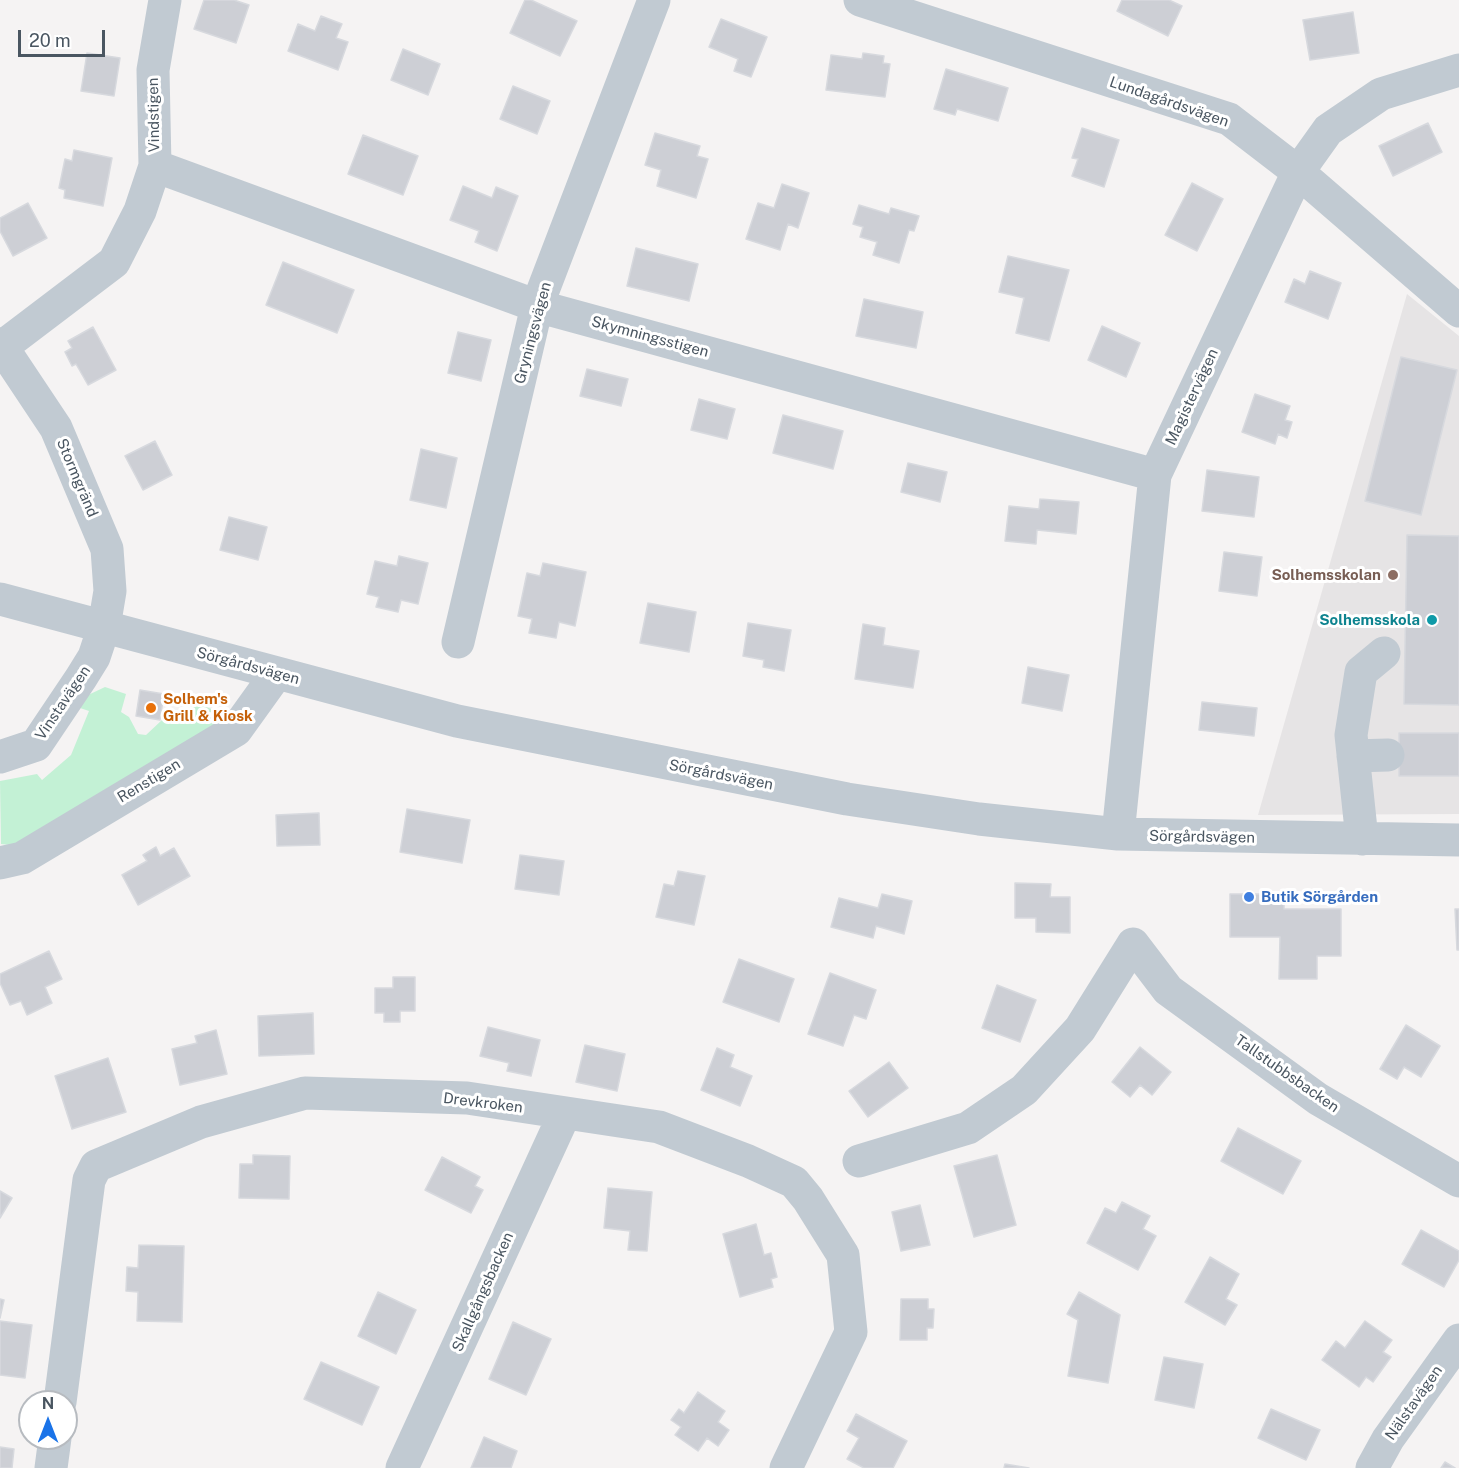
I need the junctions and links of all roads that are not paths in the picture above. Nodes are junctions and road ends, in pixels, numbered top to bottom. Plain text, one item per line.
1 (165, 0) edge
2 (654, 0) edge
3 (860, 0) edge
4 (1459, 70) edge
5 (155, 166) junction
6 (1298, 172) junction
7 (537, 306) junction
8 (1459, 311) edge
9 (1, 346) edge
10 (1155, 475) junction
11 (0, 599) edge
12 (104, 627) junction
13 (458, 642) dead end
14 (1384, 653) dead end
15 (277, 673) junction
16 (1388, 755) dead end
17 (1353, 756) junction
18 (0, 757) edge
19 (1118, 834) junction
20 (1362, 839) junction
21 (1459, 840) edge
22 (0, 863) edge
23 (564, 1115) junction
24 (859, 1161) dead end
25 (1459, 1181) edge
26 (1459, 1340) edge
27 (62, 1390) edge
28 (53, 1450) edge
29 (51, 1468) edge
30 (402, 1468) edge
31 (786, 1468) edge
32 (1372, 1468) edge

1 - 5 street, Vindstigen
2 - 7 street, Gryningsvägen
3 - 6 street, Lundagårdsvägen
4 - 6 street, Magistervägen
5 - 7 street, Skymningsstigen
5 - 9 street, Vindstigen
6 - 8 street, Lundagårdsvägen
6 - 10 street, Magistervägen
7 - 10 street, Skymningsstigen
7 - 13 street, Gryningsvägen
9 - 12 street, Stormgränd
10 - 19 street, Magistervägen
11 - 12 street, Sörgårdsvägen
12 - 15 street, Sörgårdsvägen
12 - 18 street, Vinstavägen
14 - 17 street
15 - 19 street, Sörgårdsvägen
15 - 22 street, Renstigen
16 - 17 street
17 - 20 street
19 - 20 street, Sörgårdsvägen
20 - 21 street, Sörgårdsvägen
23 - 27 street, Drevkroken
23 - 30 street, Skallgångsbacken
23 - 31 street, Drevkroken
24 - 25 street, Tallstubbsbacken
26 - 32 street, Nälstavägen
28 - 29 street

